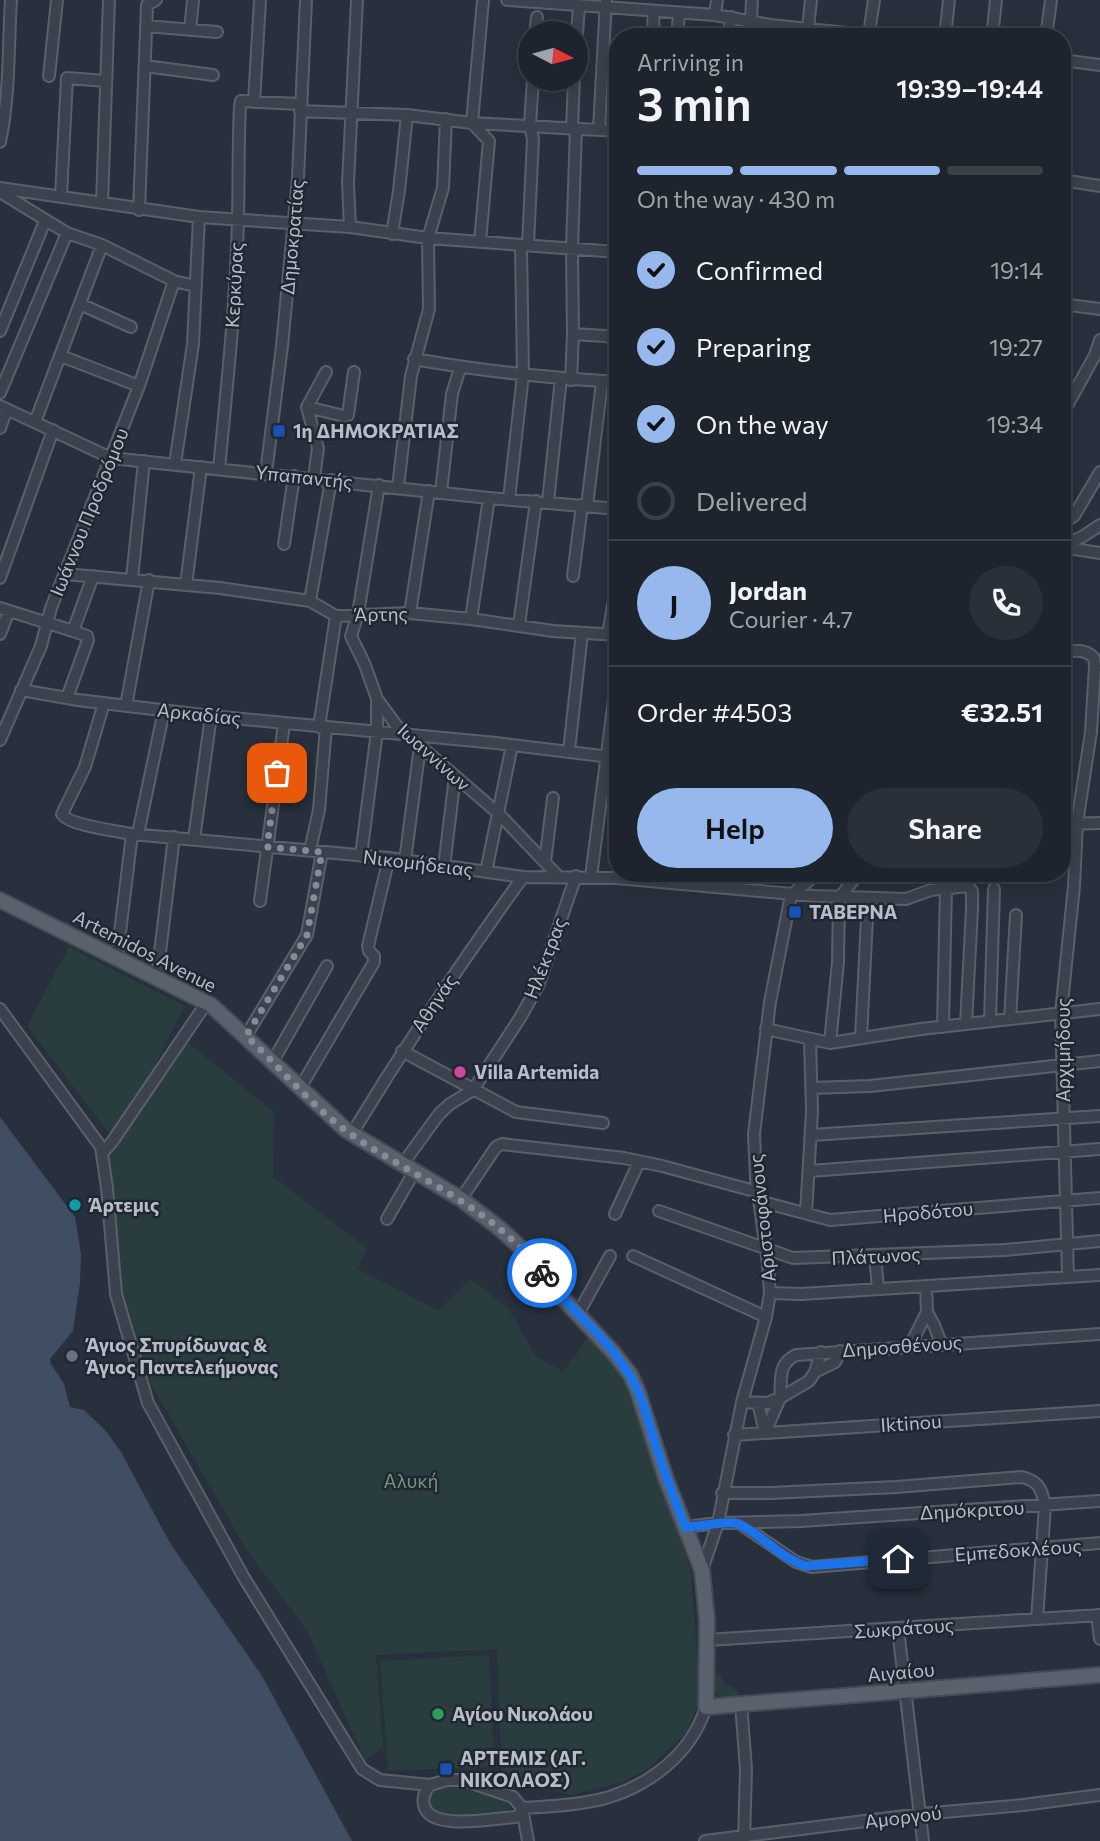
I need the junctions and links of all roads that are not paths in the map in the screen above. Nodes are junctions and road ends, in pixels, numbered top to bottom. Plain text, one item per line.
1 (12, 0) edge
2 (57, 0) edge
3 (109, 0) edge
4 (156, 0) edge
5 (193, 0) edge
6 (260, 0) edge
7 (306, 0) edge
8 (357, 0) edge
9 (482, 0) edge
10 (507, 0) edge
11 (673, 0) edge
12 (716, 0) edge
13 (752, 0) edge
14 (811, 0) edge
15 (874, 0) edge
16 (950, 0) edge
17 (996, 0) edge
18 (1051, 0) edge
19 (549, 2) edge
20 (606, 4) edge
21 (579, 6) junction
22 (653, 12) junction
23 (675, 14) junction
24 (715, 15) junction
25 (537, 17) dead end
26 (731, 17) junction
27 (537, 21) edge
28 (578, 21) edge
29 (751, 21) junction
30 (146, 26) junction
31 (654, 28) edge
32 (676, 28) edge
33 (730, 28) edge
34 (764, 28) edge
35 (808, 28) edge
36 (867, 28) edge
37 (946, 28) edge
38 (993, 28) edge
39 (1047, 28) edge
40 (190, 30) junction
41 (216, 33) dead end
42 (1071, 61) edge
43 (1100, 65) edge
44 (145, 66) junction
45 (4, 75) edge
46 (213, 75) dead end
47 (49, 76) dead end
48 (106, 81) junction
49 (532, 91) edge
50 (574, 91) edge
51 (254, 102) junction
52 (300, 107) junction
53 (353, 112) junction
54 (407, 115) junction
55 (446, 119) junction
56 (472, 123) junction
57 (489, 124) junction
58 (530, 125) junction
59 (574, 128) junction
60 (599, 129) junction
61 (609, 130) edge
62 (489, 141) junction
63 (0, 142) edge
64 (1071, 181) edge
65 (1100, 186) edge
66 (0, 190) edge
67 (61, 195) junction
68 (102, 203) junction
69 (139, 209) junction
70 (199, 217) junction
71 (238, 219) junction
72 (45, 221) junction
73 (293, 223) junction
74 (350, 227) junction
75 (67, 233) junction
76 (392, 234) junction
77 (428, 238) junction
78 (480, 242) junction
79 (102, 245) junction
80 (524, 245) junction
81 (572, 248) junction
82 (609, 251) edge
83 (174, 281) junction
84 (195, 286) junction
85 (80, 304) junction
86 (1071, 305) edge
87 (1100, 309) edge
88 (131, 327) dead end
89 (0, 331) edge
90 (573, 334) junction
91 (609, 336) edge
92 (1100, 340) edge
93 (61, 356) junction
94 (414, 359) junction
95 (460, 368) junction
96 (326, 372) dead end
97 (354, 372) dead end
98 (523, 375) junction
99 (566, 379) junction
100 (602, 382) junction
101 (609, 382) edge
102 (139, 386) junction
103 (0, 393) edge
104 (1071, 399) edge
105 (307, 407) junction
106 (3, 408) edge
107 (36, 422) junction
108 (0, 428) edge
109 (53, 430) junction
110 (111, 458) junction
111 (144, 461) junction
112 (175, 464) junction
113 (201, 467) junction
114 (219, 469) junction
115 (1100, 472) edge
116 (266, 473) junction
117 (295, 476) junction
118 (314, 478) junction
119 (331, 480) junction
120 (379, 485) junction
121 (398, 487) junction
122 (429, 491) junction
123 (441, 492) junction
124 (489, 498) junction
125 (509, 499) junction
126 (542, 501) junction
127 (584, 505) junction
128 (609, 508) edge
129 (1071, 518) edge
130 (1100, 524) edge
131 (1071, 542) edge
132 (284, 544) dead end
133 (1071, 548) edge
134 (1100, 553) edge
135 (65, 574) junction
136 (93, 576) junction
137 (573, 576) dead end
138 (0, 578) edge
139 (132, 579) junction
140 (149, 580) junction
141 (187, 585) junction
142 (310, 601) junction
143 (4, 609) edge
144 (411, 613) junction
145 (358, 614) junction
146 (337, 616) junction
147 (471, 619) junction
148 (47, 624) junction
149 (519, 625) junction
150 (73, 631) junction
151 (582, 633) junction
152 (0, 634) edge
153 (609, 634) edge
154 (351, 636) junction
155 (1071, 651) edge
156 (21, 690) junction
157 (67, 698) junction
158 (377, 699) junction
159 (104, 703) junction
160 (127, 706) junction
161 (164, 710) junction
162 (211, 716) junction
163 (284, 724) junction
164 (323, 727) junction
165 (377, 731) junction
166 (406, 735) junction
167 (0, 740) edge
168 (512, 745) junction
169 (420, 746) junction
170 (569, 751) junction
171 (609, 758) edge
172 (609, 775) edge
173 (455, 776) junction
174 (553, 799) dead end
175 (499, 814) junction
176 (1071, 823) edge
177 (1077, 823) junction
178 (1100, 823) edge
179 (135, 834) junction
180 (174, 837) junction
181 (194, 839) junction
182 (267, 847) junction
183 (316, 851) junction
184 (362, 856) junction
185 (389, 858) junction
186 (405, 861) junction
187 (545, 862) junction
188 (444, 867) junction
189 (486, 872) junction
190 (558, 876) junction
191 (576, 876) junction
192 (523, 877) junction
193 (591, 877) junction
194 (609, 877) edge
195 (685, 882) edge
196 (807, 882) edge
197 (852, 882) edge
198 (946, 888) junction
199 (993, 889) dead end
200 (791, 895) junction
201 (839, 898) junction
202 (868, 898) junction
203 (0, 900) edge
204 (260, 901) dead end
205 (1016, 915) dead end
206 (117, 957) junction
207 (327, 966) dead end
208 (157, 977) junction
209 (207, 1002) junction
210 (0, 1009) edge
211 (1100, 1009) edge
212 (1061, 1013) junction
213 (1010, 1018) junction
214 (990, 1021) junction
215 (966, 1024) junction
216 (943, 1027) junction
217 (766, 1029) junction
218 (246, 1036) junction
219 (861, 1038) junction
220 (810, 1040) junction
221 (830, 1043) junction
222 (402, 1051) junction
223 (273, 1061) junction
224 (1100, 1061) edge
225 (1063, 1063) junction
226 (300, 1088) junction
227 (812, 1088) junction
228 (473, 1090) junction
229 (1100, 1116) edge
230 (1063, 1119) junction
231 (603, 1123) dead end
232 (351, 1135) junction
233 (811, 1135) junction
234 (1100, 1149) edge
235 (1064, 1152) junction
236 (103, 1153) junction
237 (639, 1162) junction
238 (408, 1168) junction
239 (810, 1171) junction
240 (759, 1197) junction
241 (1100, 1198) edge
242 (461, 1199) junction
243 (1065, 1200) junction
244 (659, 1212) dead end
245 (806, 1213) junction
246 (615, 1214) dead end
247 (387, 1219) dead end
248 (1100, 1241) edge
249 (1067, 1243) junction
250 (766, 1250) junction
251 (875, 1255) junction
252 (610, 1256) dead end
253 (633, 1256) dead end
254 (1100, 1275) edge
255 (1068, 1277) junction
256 (926, 1286) junction
257 (878, 1288) junction
258 (770, 1293) junction
259 (926, 1312) junction
260 (578, 1314) junction
261 (766, 1317) junction
262 (1100, 1334) edge
263 (941, 1343) junction
264 (910, 1346) junction
265 (840, 1351) junction
266 (821, 1352) junction
267 (815, 1372) junction
268 (780, 1398) junction
269 (741, 1402) junction
270 (758, 1403) junction
271 (1094, 1411) edge
272 (765, 1433) junction
273 (734, 1435) junction
274 (722, 1493) junction
275 (1100, 1501) edge
276 (1045, 1506) junction
277 (718, 1523) junction
278 (739, 1523) junction
279 (685, 1527) junction
280 (1100, 1543) edge
281 (1041, 1549) junction
282 (702, 1570) junction
283 (1098, 1615) edge
284 (1037, 1619) junction
285 (898, 1629) junction
286 (1100, 1639) edge
287 (707, 1640) junction
288 (1100, 1675) edge
289 (905, 1691) junction
290 (740, 1704) junction
291 (706, 1707) junction
292 (430, 1785) junction
293 (1100, 1795) edge
294 (522, 1808) junction
295 (921, 1814) junction
296 (744, 1839) edge
297 (528, 1841) edge
298 (705, 1841) edge
299 (923, 1841) edge

1 - 45 street
2 - 47 street
3 - 48 street
4 - 30 street
5 - 40 street
6 - 51 street
7 - 52 street, Δημοκρατίας
8 - 53 street
9 - 56 street
10 - 19 street
11 - 23 street
12 - 24 street
13 - 29 street
14 - 35 street
15 - 36 street
16 - 37 street
17 - 38 street
18 - 39 street
19 - 21 street
20 - 21 street
20 - 22 street
20 - 60 street
21 - 28 street
22 - 23 street
22 - 31 street
23 - 24 street
23 - 32 street
24 - 26 street
25 - 27 street
26 - 29 street
26 - 33 street
29 - 34 street
30 - 40 street
30 - 44 street
40 - 41 street
42 - 43 street
44 - 46 street
44 - 69 street
45 - 63 street
48 - 67 street
48 - 68 street
49 - 58 street
50 - 59 street
51 - 52 street
51 - 71 street, Κερκύρας
52 - 53 street
52 - 73 street, Δημοκρατίας
53 - 54 street
53 - 74 street
54 - 55 street
54 - 76 street
55 - 56 street
55 - 77 street
56 - 57 street
56 - 62 street
57 - 58 street
57 - 62 street
58 - 59 street
58 - 80 street
59 - 60 street
59 - 81 street
60 - 61 street
62 - 78 street
64 - 65 street
66 - 67 street
66 - 72 street
67 - 68 street
68 - 69 street
69 - 70 street
70 - 71 street
70 - 84 street
71 - 73 street
71 - 114 street, Κερκύρας
72 - 75 street
72 - 89 street
73 - 74 street
73 - 116 street, Δημοκρατίας
74 - 76 street
75 - 79 street
75 - 103 street
76 - 77 street
77 - 78 street
77 - 94 street
78 - 80 street
79 - 83 street
79 - 85 street
80 - 81 street
80 - 98 street
81 - 82 street
81 - 90 street
83 - 84 street
83 - 102 street, Ιωάννου Προδρόμου
84 - 112 street
85 - 88 street
85 - 93 street
86 - 87 street
90 - 91 street
90 - 99 street
92 - 104 street
93 - 102 street
93 - 107 street
94 - 95 street
94 - 121 street
95 - 98 street
95 - 123 street
96 - 105 street
97 - 105 street
98 - 99 street
98 - 125 street
99 - 100 street
99 - 126 street
100 - 101 street
100 - 127 street
102 - 110 street, Ιωάννου Προδρόμου
105 - 118 street
106 - 107 street, Υπαπαντής
106 - 108 street
107 - 109 street, Υπαπαντής
109 - 110 street, Υπαπαντής
109 - 138 street
110 - 111 street, Υπαπαντής
110 - 135 street, Ιωάννου Προδρόμου
111 - 112 street, Υπαπαντής
111 - 139 street
112 - 113 street, Υπαπαντής
113 - 114 street, Υπαπαντής
113 - 141 street
114 - 116 street, Υπαπαντής
115 - 129 street
116 - 117 street, Υπαπαντής
117 - 118 street, Υπαπαντής
117 - 132 street
118 - 119 street, Υπαπαντής
119 - 120 street, Υπαπαντής
119 - 142 street
120 - 121 street, Υπαπαντής
120 - 145 street
121 - 122 street, Υπαπαντής
122 - 123 street, Υπαπαντής
122 - 144 street
123 - 124 street, Υπαπαντής
124 - 125 street, Υπαπαντής
124 - 147 street
125 - 126 street, Υπαπαντής
126 - 127 street, Υπαπαντής
126 - 149 street
127 - 128 street, Υπαπαντής
127 - 137 street
130 - 131 street
133 - 134 street
135 - 136 street, Άρτης
135 - 148 street, Ιωάννου Προδρόμου
136 - 139 street, Άρτης
136 - 150 street
139 - 140 street, Άρτης
140 - 141 street, Άρτης
140 - 160 street
141 - 142 street, Άρτης
142 - 146 street, Άρτης
143 - 148 street
143 - 152 street
144 - 145 street, Άρτης
144 - 147 street, Άρτης
145 - 146 street, Άρτης
145 - 154 street
146 - 154 street, Ιωαννίνων
146 - 164 street
147 - 149 street, Άρτης
148 - 150 street
148 - 156 street, Ιωάννου Προδρόμου
149 - 151 street, Άρτης
150 - 157 street
151 - 153 street, Άρτης
151 - 170 street
154 - 158 street, Ιωαννίνων
155 - 177 street, Αρχιμήδους
156 - 157 street, Αρκαδίας
156 - 167 street, Ιωάννου Προδρόμου
157 - 159 street, Αρκαδίας
158 - 165 street
158 - 166 street, Ιωαννίνων
159 - 160 street, Αρκαδίας
159 - 179 street, Νικομήδειας
160 - 161 street, Αρκαδίας
161 - 162 street, Αρκαδίας
161 - 179 street
162 - 163 street, Αρκαδίας
162 - 181 street
163 - 164 street, Αρκαδίας
163 - 182 street
164 - 165 street, Αρκαδίας
164 - 183 street
165 - 166 street, Αρκαδίας
165 - 184 street
166 - 168 street
166 - 169 street, Ιωαννίνων
168 - 170 street
168 - 175 street
169 - 173 street, Ιωαννίνων
169 - 186 street
170 - 171 street
172 - 193 street
173 - 175 street, Ιωαννίνων
173 - 188 street
174 - 187 street
175 - 187 street, Ιωαννίνων
175 - 189 street
176 - 177 street
177 - 178 street
177 - 212 street, Αρχιμήδους
179 - 180 street, Νικομήδειας
179 - 206 street
180 - 181 street, Νικομήδειας
180 - 208 street
181 - 182 street, Νικομήδειας
182 - 183 street, Νικομήδειας
182 - 204 street
183 - 184 street, Νικομήδειας
183 - 218 street
184 - 185 street, Νικομήδειας
185 - 186 street, Νικομήδειας
185 - 226 street
186 - 188 street, Νικομήδειας
187 - 190 street, Ιωαννίνων
188 - 189 street, Νικομήδειας
189 - 192 street, Νικομήδειας
190 - 191 street, Νικομήδειας
190 - 192 street, Νικομήδειας
191 - 193 street, Νικομήδειας
191 - 228 street, Ηλέκτρας
192 - 222 street, Αθηνάς
193 - 194 street, Νικομήδειας
195 - 200 street, Νικομήδειας
196 - 200 street
197 - 201 street
198 - 202 street, Νικομήδειας
198 - 215 street, Νικομήδειας
198 - 216 street
199 - 214 street
200 - 201 street, Νικομήδειας
200 - 217 street, Αριστοφάνους
201 - 202 street, Νικομήδειας
201 - 221 street
202 - 219 street
203 - 206 main road, Artemidos Avenue
205 - 213 street
206 - 208 main road, Artemidos Avenue
207 - 223 street
208 - 209 main road, Artemidos Avenue
209 - 218 main road, Artemidos Avenue
209 - 236 street
210 - 236 street
211 - 212 street
212 - 213 street
212 - 225 street, Αρχιμήδους
213 - 214 street
214 - 215 street
215 - 216 street
216 - 219 street
217 - 220 street
217 - 240 street, Αριστοφάνους
218 - 223 main road, Artemidos Avenue
219 - 221 street
220 - 221 street
220 - 227 street
222 - 228 street
222 - 232 street, Αθηνάς
223 - 226 main road, Artemidos Avenue
224 - 225 street
225 - 227 street
225 - 230 street, Αρχιμήδους
226 - 232 main road, Artemidos Avenue
227 - 233 street
228 - 231 street
228 - 238 street, Ηλέκτρας
229 - 230 street
230 - 233 street
230 - 235 street, Αρχιμήδους
232 - 238 main road, Artemidos Avenue
233 - 239 street
234 - 235 street
235 - 239 street
235 - 243 street, Αρχιμήδους
236 - 292 street
237 - 240 street, Ηροδότου
237 - 242 street, Ηροδότου
237 - 246 street
238 - 242 main road, Artemidos Avenue
238 - 247 street, Ηλέκτρας
239 - 245 street
240 - 245 street, Ηροδότου
240 - 250 street, Αριστοφάνους
241 - 243 street, Ηροδότου
242 - 260 main road, Artemidos Avenue
243 - 245 street, Ηροδότου
243 - 249 street, Αρχιμήδους
244 - 250 street, Πλάτωνος
248 - 249 street, Πλάτωνος
249 - 251 street, Πλάτωνος
249 - 255 street, Αρχιμήδους
250 - 251 street, Πλάτωνος
250 - 258 street, Αριστοφάνους
251 - 257 street
252 - 260 street
253 - 261 street
254 - 255 street
255 - 256 street
256 - 257 street
256 - 259 street
257 - 258 street
258 - 261 street, Αριστοφάνους
259 - 263 street
259 - 264 street
260 - 279 main road, Artemidos Avenue
261 - 269 street, Αριστοφάνους
262 - 263 street, Δημοσθένους
263 - 264 street, Δημοσθένους
264 - 265 street, Δημοσθένους
265 - 266 street, Δημοσθένους
265 - 267 street
266 - 267 street
266 - 268 street, Δημοσθένους
267 - 268 street
268 - 270 street
268 - 272 street
269 - 270 street
269 - 273 street, Αριστοφάνους
270 - 272 street
271 - 272 street, Iktinou
272 - 273 street, Iktinou
273 - 274 street, Αριστοφάνους
274 - 276 street
274 - 277 street, Αριστοφάνους
275 - 276 street, Δημόκριτου
276 - 278 street, Δημόκριτου
276 - 281 street
277 - 278 street, Δημόκριτου
277 - 279 street, Δημόκριτου
277 - 282 street, Αριστοφάνους
278 - 281 street, Εμπεδοκλέους
279 - 282 main road, Artemidos Avenue
280 - 281 street, Εμπεδοκλέους
281 - 284 street
282 - 287 main road, Artemidos Avenue
283 - 284 street, Σωκράτους
283 - 286 street
284 - 285 street, Σωκράτους
285 - 287 street, Σωκράτους
285 - 289 street
287 - 291 main road, Artemidos Avenue
288 - 289 main road, Αιγαίου
289 - 290 main road, Αιγαίου
289 - 295 street
290 - 291 main road, Αιγαίου
290 - 296 street
291 - 294 street
292 - 294 street
292 - 294 street
293 - 295 street, Αμοργού
294 - 297 street
295 - 296 street, Αμοργού
295 - 299 street
296 - 298 street, Αμοργού

